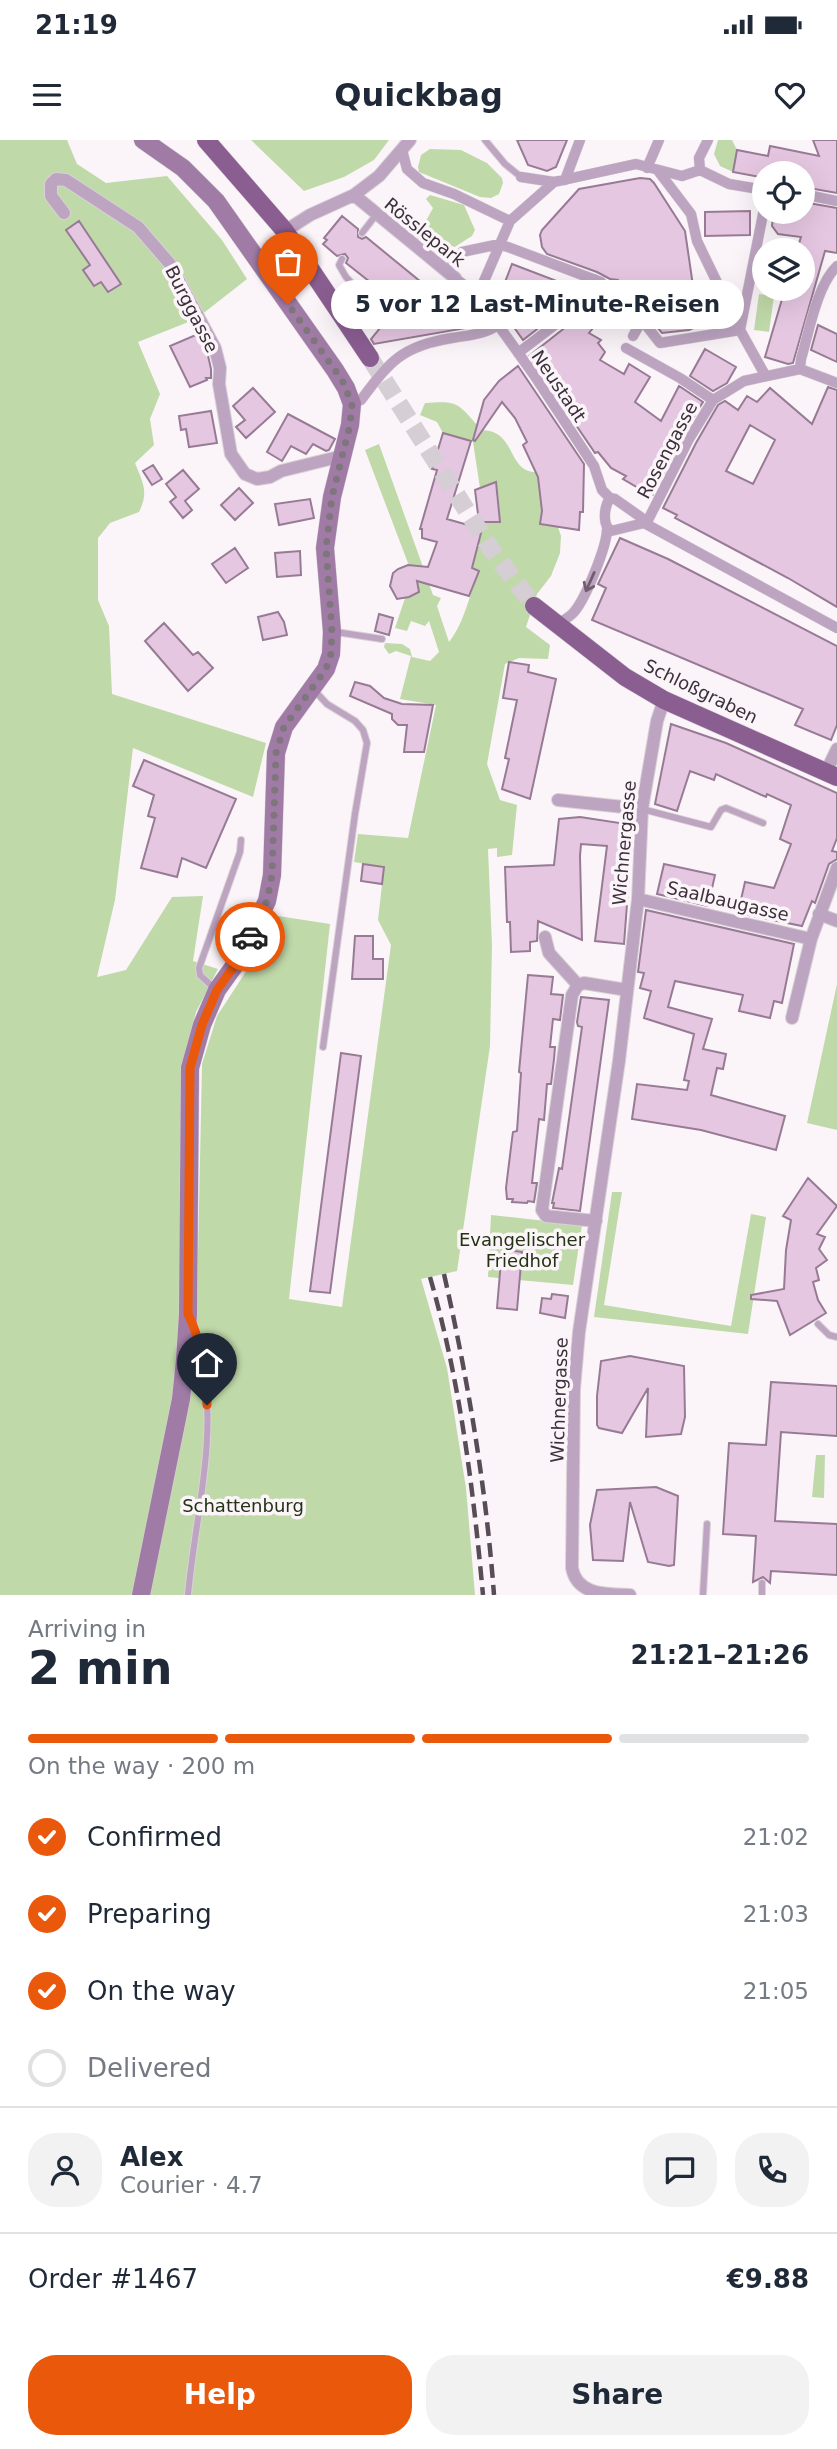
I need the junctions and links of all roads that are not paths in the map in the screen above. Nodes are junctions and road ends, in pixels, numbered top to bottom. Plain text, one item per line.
1 (144, 140) edge
2 (206, 140) edge
3 (485, 140) edge
4 (580, 140) edge
5 (659, 140) edge
6 (708, 140) edge
7 (406, 145) edge
8 (648, 168) junction
9 (700, 170) junction
10 (659, 172) junction
11 (522, 177) joint
12 (560, 181) junction
13 (752, 188) edge
14 (354, 195) junction
15 (815, 196) edge
16 (837, 201) edge
17 (64, 213) dead end
18 (376, 215) junction
19 (510, 221) junction
20 (761, 224) edge
21 (285, 231) junction
22 (362, 233) dead end
23 (500, 244) junction
24 (463, 253) joint
25 (342, 259) dead end
26 (837, 265) edge
27 (445, 270) junction
28 (456, 278) joint
29 (613, 286) dead end
30 (476, 294) junction
31 (383, 317) dead end
32 (642, 320) junction
33 (498, 324) junction
34 (740, 330) junction
35 (633, 336) dead end
36 (626, 348) dead end
37 (518, 353) junction
38 (370, 358) tunnel mouth
39 (800, 369) junction
40 (765, 375) junction
41 (837, 383) edge
42 (361, 400) dead end
43 (713, 400) junction
44 (342, 456) junction
45 (610, 498) junction
46 (645, 524) junction
47 (607, 529) junction
48 (534, 606) tunnel mouth
49 (557, 625) junction
50 (837, 628) edge
51 (332, 632) junction
52 (382, 639) dead end
53 (313, 688) junction
54 (664, 700) junction
55 (837, 749) edge
56 (831, 774) edge
57 (558, 800) dead end
58 (642, 809) junction
59 (763, 823) dead end
60 (241, 841) dead end
61 (837, 868) edge
62 (638, 898) junction
63 (819, 914) junction
64 (837, 921) edge
65 (545, 937) dead end
66 (811, 939) junction
67 (578, 985) junction
68 (217, 990) junction
69 (626, 990) junction
70 (792, 1018) dead end
71 (323, 1047) dead end
72 (596, 1221) junction
73 (188, 1314) junction
74 (818, 1324) dead end
75 (837, 1337) edge
76 (707, 1524) dead end
77 (762, 1583) dead end
78 (141, 1595) edge
79 (188, 1595) edge
80 (630, 1595) edge
81 (704, 1595) edge
82 (761, 1595) edge

1 - 44 main road
2 - 21 main road
3 - 11 lane
4 - 12 street
5 - 8 street
6 - 9 street
7 - 14 street, Rösslepark
7 - 19 street
8 - 10 street
8 - 12 street
9 - 10 street
9 - 13 street
10 - 34 street
11 - 12 street
12 - 19 street
14 - 18 street, Rösslepark
14 - 21 street, Rösslepark
15 - 16 street
17 - 44 street, Burggasse
18 - 22 lane
18 - 27 street, Rösslepark
19 - 23 street
20 - 34 street
21 - 38 main road
23 - 24 street
23 - 30 street
23 - 37 street
24 - 27 lane
25 - 31 lane
26 - 39 street
27 - 28 street, Rösslepark
28 - 30 street, Rösslepark
29 - 32 street
30 - 33 street, Neustadt
32 - 34 street
32 - 35 street
33 - 37 street, Neustadt
33 - 42 street
34 - 40 street
36 - 43 street
37 - 45 street, Neustadt
39 - 40 street, Rosengasse
39 - 41 street
40 - 43 street, Rosengasse
43 - 46 street, Rosengasse
44 - 51 main road
45 - 46 street
45 - 47 street
46 - 47 street
46 - 50 street
47 -> 49 street
48 - 49 main road, Schloßgraben
49 - 54 main road, Schloßgraben
51 - 52 lane
51 - 53 main road
53 - 68 main road
53 - 71 lane
54 - 56 main road, Schloßgraben
54 - 58 street, Wichnergasse
55 - 56 street
57 - 58 street
58 - 59 lane
58 - 62 street, Wichnergasse
60 - 68 lane
61 - 63 street
62 - 66 street, Saalbaugasse
62 - 69 street, Wichnergasse
63 - 64 street
63 - 66 street
65 - 67 street
66 - 70 street
67 - 69 street
67 - 72 street
68 - 73 main road
69 - 72 street, Wichnergasse
72 - 80 street, Wichnergasse
73 - 78 main road
73 - 79 lane
74 - 75 lane
76 - 81 lane
77 - 82 lane

